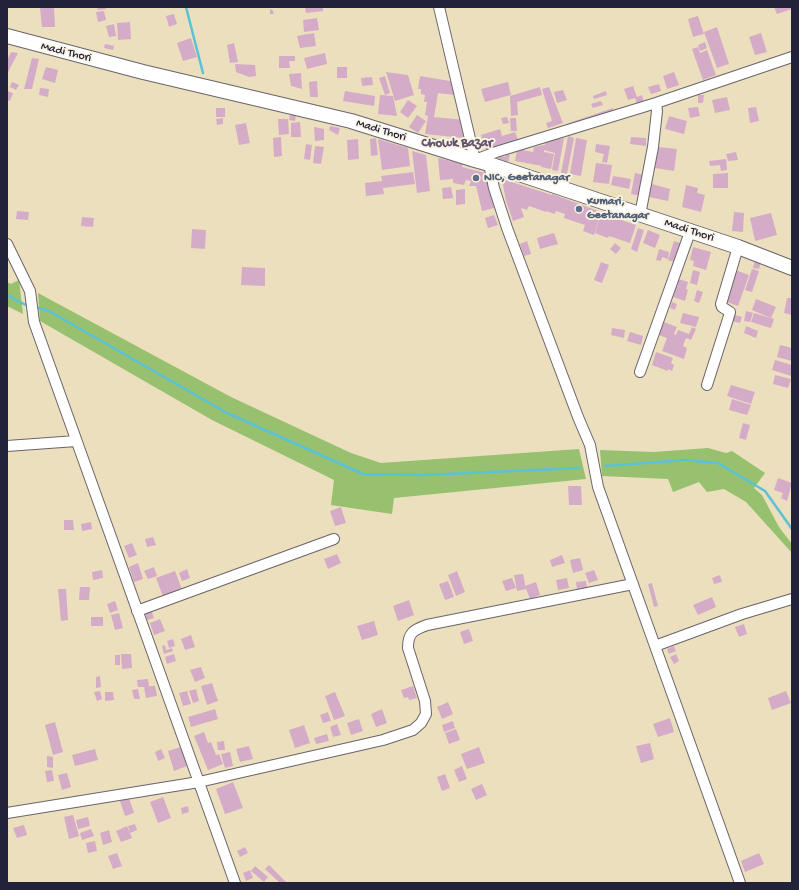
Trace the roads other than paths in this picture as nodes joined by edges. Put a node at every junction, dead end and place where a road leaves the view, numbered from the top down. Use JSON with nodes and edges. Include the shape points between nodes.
{"nodes":[{"id":1,"x":440,"y":7,"type":"edge"},
{"id":2,"x":7,"y":36,"type":"edge"},
{"id":3,"x":792,"y":57,"type":"edge"},
{"id":4,"x":656,"y":103,"type":"junction"},
{"id":5,"x":475,"y":160,"type":"junction"},
{"id":6,"x":490,"y":164,"type":"junction"},
{"id":7,"x":640,"y":215,"type":"junction"},
{"id":8,"x":690,"y":232,"type":"junction"},
{"id":9,"x":7,"y":244,"type":"edge"},
{"id":10,"x":738,"y":247,"type":"junction"},
{"id":11,"x":792,"y":268,"type":"edge"},
{"id":12,"x":640,"y":372,"type":"dead end"},
{"id":13,"x":707,"y":384,"type":"dead end"},
{"id":14,"x":76,"y":441,"type":"junction"},
{"id":15,"x":7,"y":446,"type":"edge"},
{"id":16,"x":334,"y":539,"type":"dead end"},
{"id":17,"x":633,"y":584,"type":"junction"},
{"id":18,"x":792,"y":599,"type":"edge"},
{"id":19,"x":137,"y":611,"type":"junction"},
{"id":20,"x":655,"y":646,"type":"junction"},
{"id":21,"x":199,"y":782,"type":"junction"},
{"id":22,"x":7,"y":813,"type":"edge"},
{"id":23,"x":235,"y":883,"type":"edge"},
{"id":24,"x":740,"y":883,"type":"edge"}],
"edges":[{"from":1,"to":5,"type":"street"},
{"from":2,"to":5,"type":"main road","name":"Madi Thori","via":[[351,122]]},
{"from":3,"to":4,"type":"street"},
{"from":4,"to":5,"type":"street"},
{"from":4,"to":7,"type":"street","via":[[653,147]]},
{"from":5,"to":6,"type":"main road","name":"Madi Thori"},
{"from":6,"to":7,"type":"main road","name":"Madi Thori"},
{"from":6,"to":17,"type":"street","via":[[494,188],[507,228],[590,445],[598,487]]},
{"from":7,"to":8,"type":"main road","name":"Madi Thori"},
{"from":8,"to":10,"type":"main road","name":"Madi Thori"},
{"from":8,"to":12,"type":"street"},
{"from":9,"to":14,"type":"street","via":[[30,291],[34,322]]},
{"from":10,"to":11,"type":"main road","name":"Madi Thori"},
{"from":10,"to":13,"type":"street","via":[[722,304],[722,307],[730,312]]},
{"from":14,"to":15,"type":"street"},
{"from":14,"to":19,"type":"street"},
{"from":16,"to":19,"type":"street"},
{"from":17,"to":20,"type":"street"},
{"from":17,"to":21,"type":"street","via":[[416,629],[408,640],[408,648],[425,701],[426,714],[413,730],[383,740]]},
{"from":18,"to":20,"type":"street","via":[[742,614]]},
{"from":19,"to":21,"type":"street"},
{"from":20,"to":24,"type":"street"},
{"from":21,"to":22,"type":"street"},
{"from":21,"to":23,"type":"street"}]}
